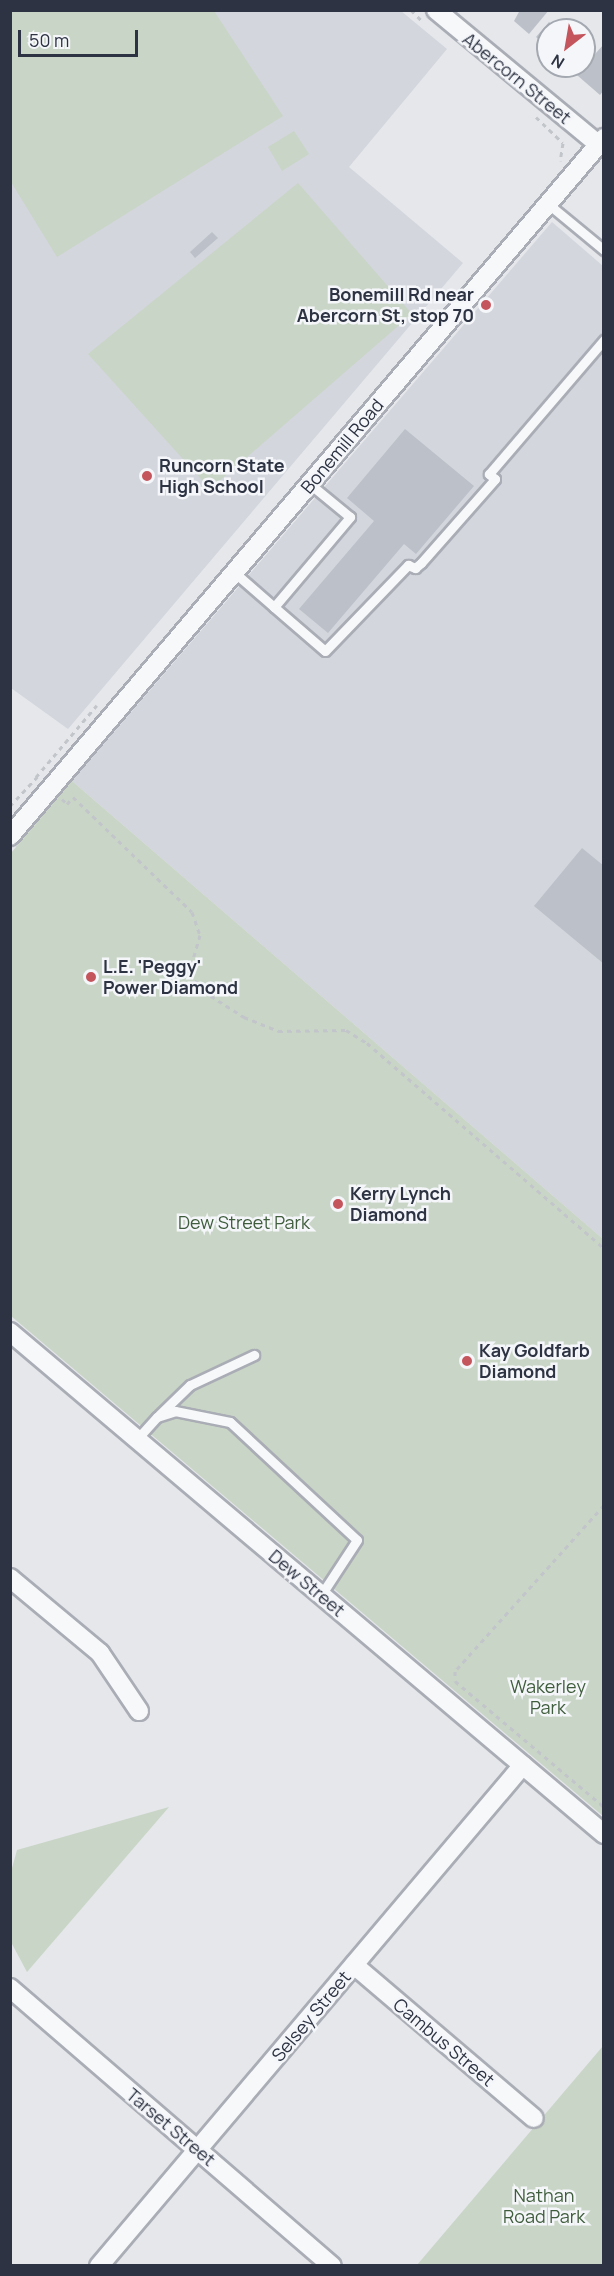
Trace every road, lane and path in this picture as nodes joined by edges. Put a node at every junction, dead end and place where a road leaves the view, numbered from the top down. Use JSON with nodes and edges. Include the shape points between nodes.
{"nodes":[{"id":1,"x":411,"y":10,"type":"edge"},
{"id":2,"x":441,"y":17,"type":"edge"},
{"id":3,"x":529,"y":111,"type":"dead end"},
{"id":4,"x":601,"y":141,"type":"edge"},
{"id":5,"x":559,"y":166,"type":"dead end"},
{"id":6,"x":547,"y":203,"type":"junction"},
{"id":7,"x":603,"y":250,"type":"edge"},
{"id":8,"x":603,"y":340,"type":"edge"},
{"id":9,"x":310,"y":484,"type":"junction"},
{"id":10,"x":235,"y":573,"type":"junction"},
{"id":11,"x":274,"y":607,"type":"junction"},
{"id":12,"x":100,"y":702,"type":"dead end"},
{"id":13,"x":36,"y":777,"type":"dead end"},
{"id":14,"x":52,"y":790,"type":"junction"},
{"id":15,"x":10,"y":836,"type":"edge"},
{"id":16,"x":603,"y":1248,"type":"edge"},
{"id":17,"x":10,"y":1332,"type":"edge"},
{"id":18,"x":254,"y":1354,"type":"dead end"},
{"id":19,"x":157,"y":1417,"type":"junction"},
{"id":20,"x":136,"y":1439,"type":"junction"},
{"id":21,"x":603,"y":1505,"type":"edge"},
{"id":22,"x":10,"y":1578,"type":"edge"},
{"id":23,"x":321,"y":1595,"type":"junction"},
{"id":24,"x":139,"y":1712,"type":"dead end"},
{"id":25,"x":523,"y":1765,"type":"junction"},
{"id":26,"x":603,"y":1808,"type":"edge"},
{"id":27,"x":603,"y":1834,"type":"edge"},
{"id":28,"x":354,"y":1965,"type":"junction"},
{"id":29,"x":10,"y":1988,"type":"edge"},
{"id":30,"x":534,"y":2118,"type":"dead end"},
{"id":31,"x":198,"y":2150,"type":"junction"},
{"id":32,"x":99,"y":2265,"type":"edge"},
{"id":33,"x":332,"y":2265,"type":"edge"}],
"edges":[{"from":1,"to":2,"type":"path"},
{"from":2,"to":4,"type":"street","name":"Abercorn Street"},
{"from":3,"to":5,"type":"path","via":[[563,143]]},
{"from":4,"to":6,"type":"street","name":"Bonemill Road"},
{"from":6,"to":7,"type":"lane"},
{"from":6,"to":9,"type":"street","name":"Bonemill Road"},
{"from":8,"to":11,"type":"lane","via":[[489,474],[495,479],[421,563],[415,568],[408,565],[325,651]]},
{"from":9,"to":10,"type":"street","name":"Bonemill Road"},
{"from":9,"to":11,"type":"lane","via":[[350,517]]},
{"from":10,"to":11,"type":"lane"},
{"from":10,"to":14,"type":"street","name":"Bonemill Road"},
{"from":12,"to":13,"type":"path"},
{"from":14,"to":15,"type":"street","name":"Bonemill Road"},
{"from":14,"to":16,"type":"path","via":[[67,804],[73,797],[192,912],[200,935],[189,973],[203,991],[244,1017],[278,1031],[346,1030],[368,1043]]},
{"from":17,"to":20,"type":"street","name":"Dew Street"},
{"from":18,"to":19,"type":"lane","via":[[190,1385]]},
{"from":19,"to":20,"type":"lane"},
{"from":19,"to":23,"type":"lane","via":[[196,1412],[230,1422],[357,1540]]},
{"from":20,"to":23,"type":"street","name":"Dew Street"},
{"from":21,"to":26,"type":"path","via":[[455,1671],[455,1681]]},
{"from":22,"to":24,"type":"street","via":[[100,1653]]},
{"from":23,"to":25,"type":"street","name":"Dew Street"},
{"from":25,"to":27,"type":"street","name":"Dew Street"},
{"from":25,"to":28,"type":"street","name":"Selsey Street"},
{"from":28,"to":30,"type":"street","name":"Cambus Street"},
{"from":28,"to":31,"type":"street","name":"Selsey Street"},
{"from":29,"to":31,"type":"street","name":"Tarset Street"},
{"from":31,"to":32,"type":"street","name":"Selsey Street"},
{"from":31,"to":33,"type":"street","name":"Tarset Street"}]}
